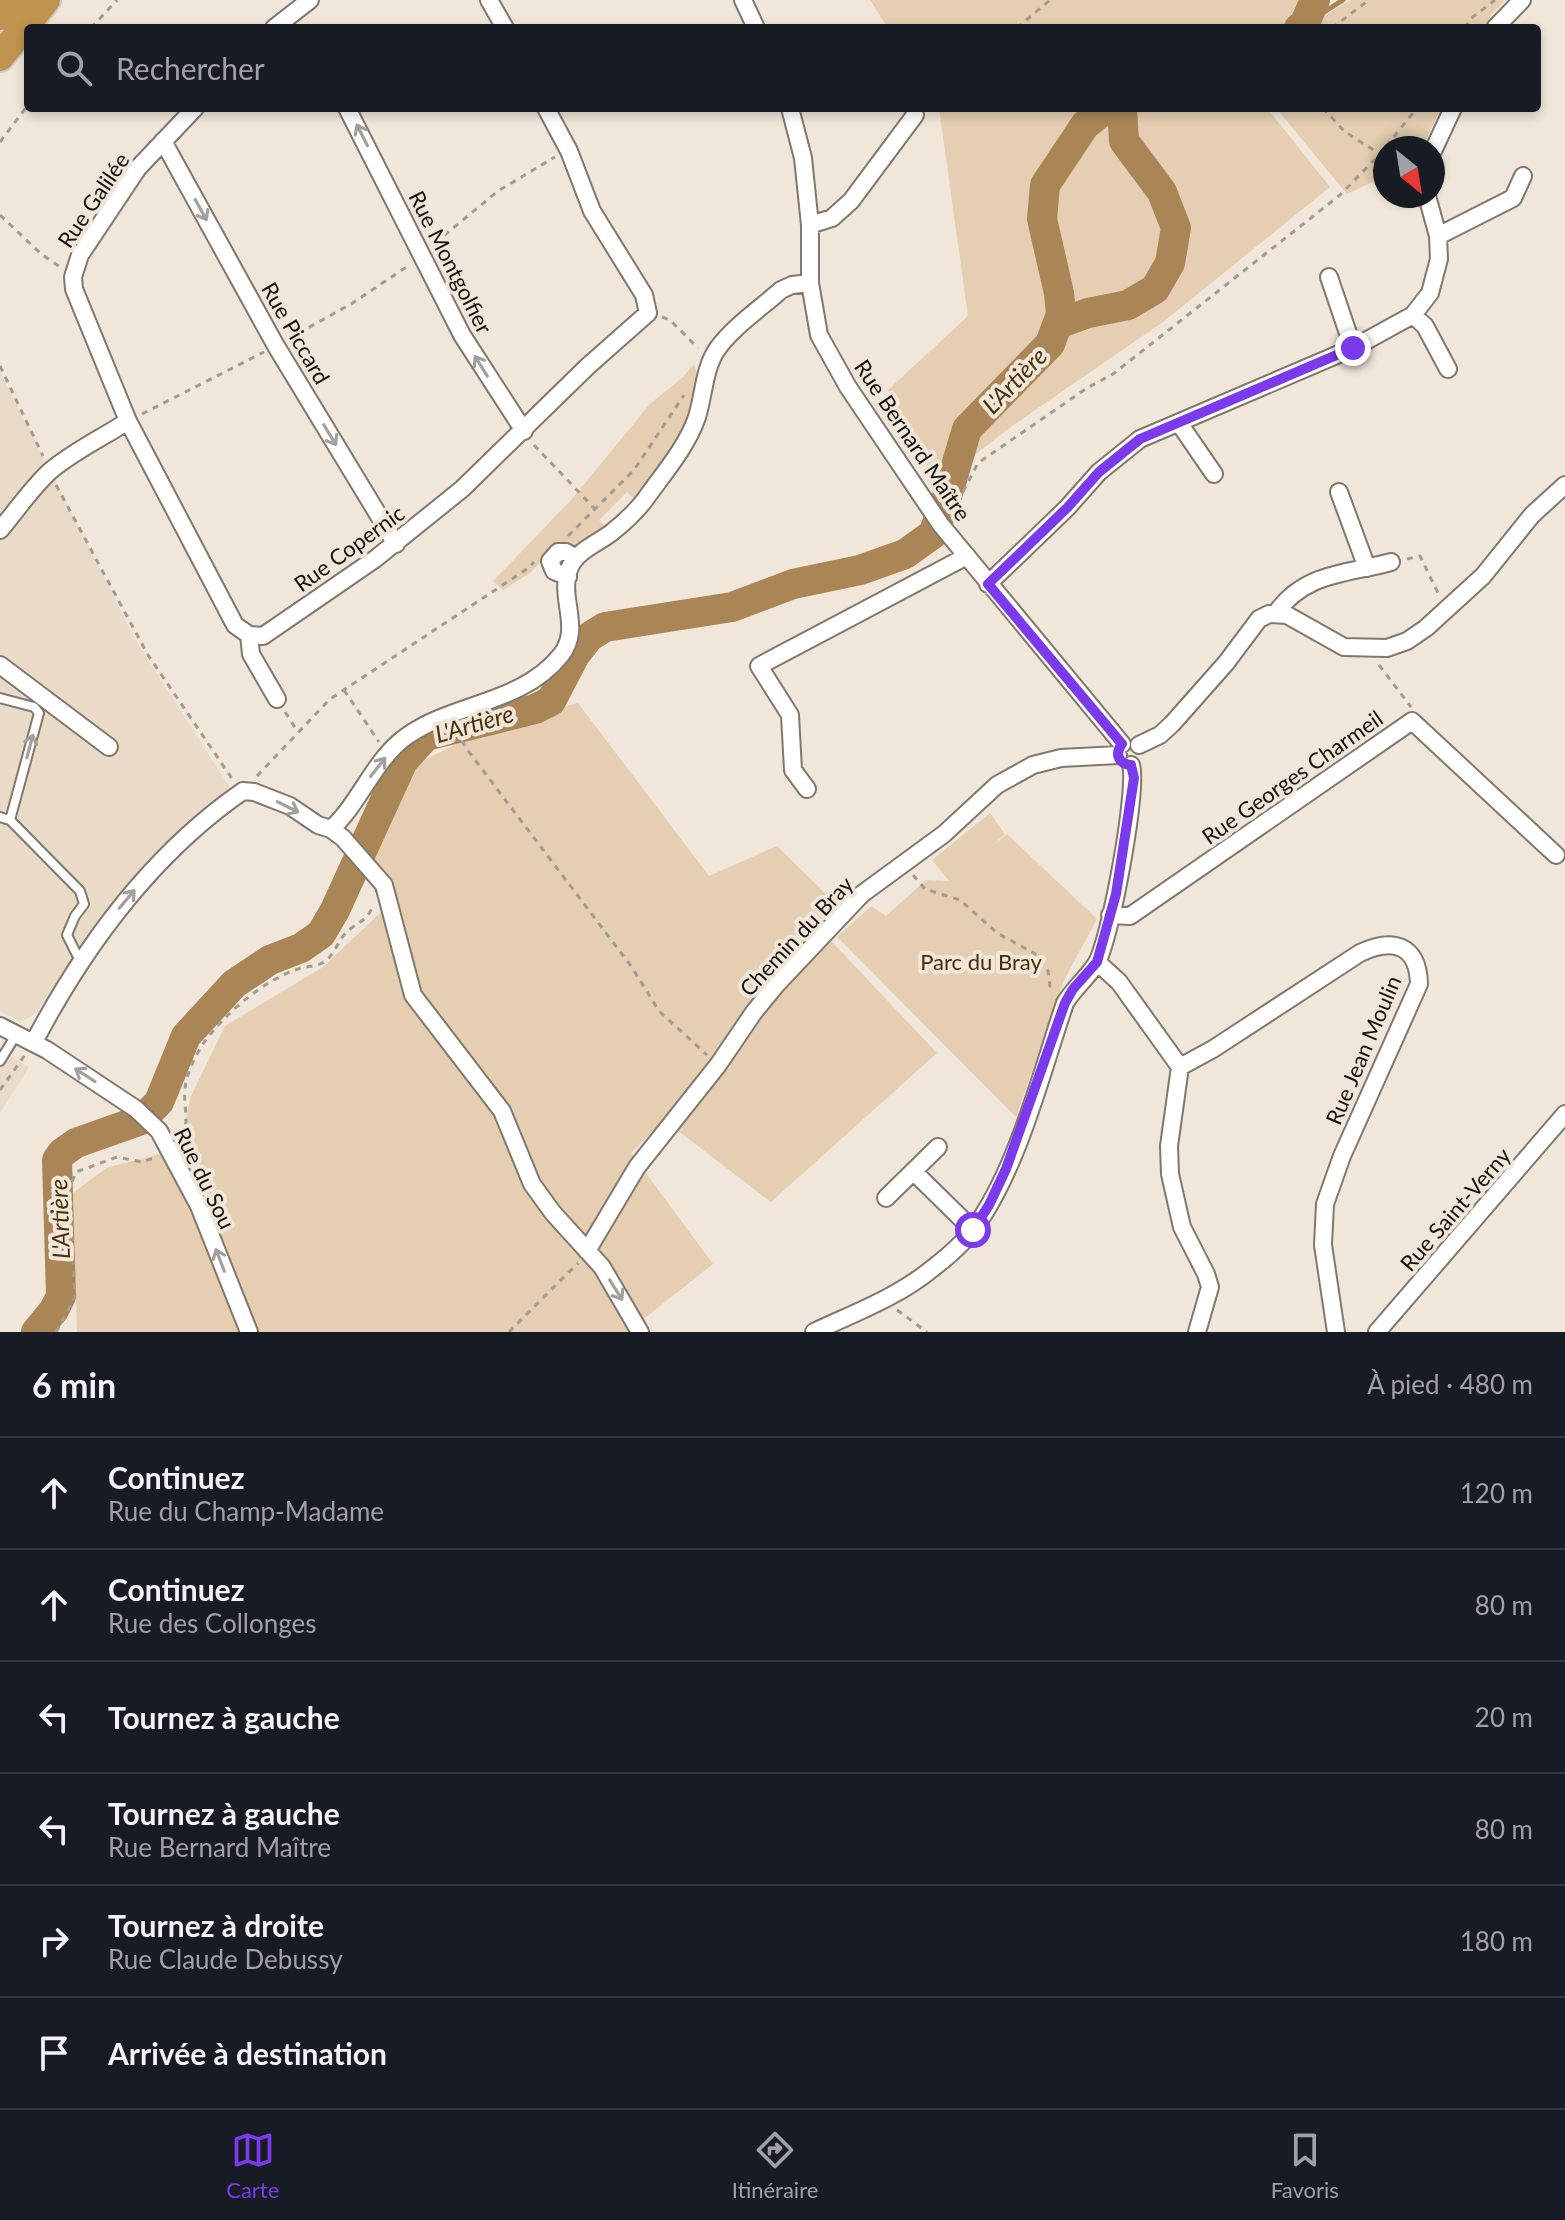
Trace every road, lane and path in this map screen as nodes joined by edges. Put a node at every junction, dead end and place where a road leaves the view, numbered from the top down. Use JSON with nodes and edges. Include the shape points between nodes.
{"nodes":[{"id":1,"x":14,"y":0,"type":"edge"},
{"id":2,"x":46,"y":0,"type":"edge"},
{"id":3,"x":117,"y":0,"type":"edge"},
{"id":4,"x":310,"y":0,"type":"edge"},
{"id":5,"x":489,"y":0,"type":"edge"},
{"id":6,"x":743,"y":0,"type":"edge"},
{"id":7,"x":1050,"y":0,"type":"edge"},
{"id":8,"x":1369,"y":0,"type":"edge"},
{"id":9,"x":1495,"y":0,"type":"edge"},
{"id":10,"x":1522,"y":0,"type":"edge"},
{"id":11,"x":0,"y":16,"type":"edge"},
{"id":12,"x":293,"y":22,"type":"edge"},
{"id":13,"x":27,"y":24,"type":"edge"},
{"id":14,"x":95,"y":24,"type":"edge"},
{"id":15,"x":503,"y":24,"type":"edge"},
{"id":16,"x":754,"y":24,"type":"edge"},
{"id":17,"x":1022,"y":24,"type":"edge"},
{"id":18,"x":1337,"y":24,"type":"edge"},
{"id":19,"x":1467,"y":24,"type":"edge"},
{"id":20,"x":1499,"y":24,"type":"edge"},
{"id":21,"x":24,"y":27,"type":"edge"},
{"id":22,"x":0,"y":57,"type":"edge"},
{"id":23,"x":24,"y":110,"type":"edge"},
{"id":24,"x":191,"y":112,"type":"edge"},
{"id":25,"x":349,"y":112,"type":"edge"},
{"id":26,"x":548,"y":112,"type":"edge"},
{"id":27,"x":791,"y":112,"type":"edge"},
{"id":28,"x":1327,"y":112,"type":"edge"},
{"id":29,"x":1414,"y":112,"type":"edge"},
{"id":30,"x":1451,"y":112,"type":"edge"},
{"id":31,"x":915,"y":115,"type":"dead end"},
{"id":32,"x":1395,"y":136,"type":"edge"},
{"id":33,"x":1440,"y":136,"type":"edge"},
{"id":34,"x":163,"y":141,"type":"junction"},
{"id":35,"x":0,"y":142,"type":"edge"},
{"id":36,"x":1373,"y":148,"type":"edge"},
{"id":37,"x":569,"y":151,"type":"junction"},
{"id":38,"x":1373,"y":162,"type":"edge"},
{"id":39,"x":1523,"y":176,"type":"dead end"},
{"id":40,"x":1430,"y":208,"type":"edge"},
{"id":41,"x":0,"y":215,"type":"edge"},
{"id":42,"x":810,"y":225,"type":"junction"},
{"id":43,"x":1438,"y":236,"type":"junction"},
{"id":44,"x":422,"y":255,"type":"junction"},
{"id":45,"x":73,"y":277,"type":"junction"},
{"id":46,"x":1329,"y":277,"type":"dead end"},
{"id":47,"x":810,"y":283,"type":"junction"},
{"id":48,"x":648,"y":313,"type":"junction"},
{"id":49,"x":1413,"y":315,"type":"junction"},
{"id":50,"x":276,"y":346,"type":"junction"},
{"id":51,"x":1353,"y":348,"type":"junction"},
{"id":52,"x":703,"y":354,"type":"dead end"},
{"id":53,"x":0,"y":366,"type":"edge"},
{"id":54,"x":1448,"y":369,"type":"dead end"},
{"id":55,"x":687,"y":391,"type":"dead end"},
{"id":56,"x":128,"y":421,"type":"junction"},
{"id":57,"x":1179,"y":423,"type":"junction"},
{"id":58,"x":524,"y":431,"type":"junction"},
{"id":59,"x":50,"y":472,"type":"junction"},
{"id":60,"x":1214,"y":474,"type":"dead end"},
{"id":61,"x":1565,"y":485,"type":"edge"},
{"id":62,"x":1339,"y":492,"type":"dead end"},
{"id":63,"x":595,"y":509,"type":"junction"},
{"id":64,"x":937,"y":518,"type":"junction"},
{"id":65,"x":1,"y":525,"type":"edge"},
{"id":66,"x":567,"y":537,"type":"dead end"},
{"id":67,"x":396,"y":544,"type":"junction"},
{"id":68,"x":967,"y":556,"type":"junction"},
{"id":69,"x":537,"y":558,"type":"dead end"},
{"id":70,"x":1391,"y":562,"type":"joint"},
{"id":71,"x":1367,"y":568,"type":"junction"},
{"id":72,"x":988,"y":584,"type":"junction"},
{"id":73,"x":1447,"y":610,"type":"junction"},
{"id":74,"x":1276,"y":613,"type":"junction"},
{"id":75,"x":249,"y":635,"type":"junction"},
{"id":76,"x":1368,"y":649,"type":"junction"},
{"id":77,"x":0,"y":665,"type":"edge"},
{"id":78,"x":344,"y":690,"type":"junction"},
{"id":79,"x":0,"y":698,"type":"edge"},
{"id":80,"x":277,"y":699,"type":"joint"},
{"id":81,"x":449,"y":716,"type":"junction"},
{"id":82,"x":1412,"y":721,"type":"junction"},
{"id":83,"x":298,"y":732,"type":"junction"},
{"id":84,"x":109,"y":747,"type":"dead end"},
{"id":85,"x":1127,"y":752,"type":"junction"},
{"id":86,"x":387,"y":755,"type":"junction"},
{"id":87,"x":807,"y":789,"type":"dead end"},
{"id":88,"x":243,"y":791,"type":"junction"},
{"id":89,"x":0,"y":817,"type":"edge"},
{"id":90,"x":10,"y":820,"type":"junction"},
{"id":91,"x":337,"y":834,"type":"junction"},
{"id":92,"x":1556,"y":855,"type":"dead end"},
{"id":93,"x":904,"y":864,"type":"junction"},
{"id":94,"x":374,"y":872,"type":"junction"},
{"id":95,"x":1110,"y":915,"type":"junction"},
{"id":96,"x":81,"y":962,"type":"junction"},
{"id":97,"x":1097,"y":962,"type":"junction"},
{"id":98,"x":1065,"y":1003,"type":"junction"},
{"id":99,"x":0,"y":1026,"type":"edge"},
{"id":100,"x":16,"y":1035,"type":"junction"},
{"id":101,"x":34,"y":1042,"type":"junction"},
{"id":102,"x":0,"y":1061,"type":"edge"},
{"id":103,"x":718,"y":1065,"type":"junction"},
{"id":104,"x":1180,"y":1067,"type":"junction"},
{"id":105,"x":0,"y":1090,"type":"edge"},
{"id":106,"x":1565,"y":1114,"type":"edge"},
{"id":107,"x":938,"y":1147,"type":"dead end"},
{"id":108,"x":169,"y":1149,"type":"junction"},
{"id":109,"x":913,"y":1171,"type":"junction"},
{"id":110,"x":886,"y":1198,"type":"dead end"},
{"id":111,"x":973,"y":1230,"type":"junction"},
{"id":112,"x":587,"y":1251,"type":"junction"},
{"id":113,"x":888,"y":1297,"type":"junction"},
{"id":114,"x":56,"y":1332,"type":"edge"},
{"id":115,"x":249,"y":1332,"type":"edge"},
{"id":116,"x":509,"y":1332,"type":"edge"},
{"id":117,"x":640,"y":1332,"type":"edge"},
{"id":118,"x":814,"y":1332,"type":"edge"},
{"id":119,"x":927,"y":1332,"type":"edge"},
{"id":120,"x":1197,"y":1332,"type":"edge"},
{"id":121,"x":1336,"y":1332,"type":"edge"},
{"id":122,"x":1377,"y":1332,"type":"edge"}],
"edges":[{"from":1,"to":11,"type":"highway"},
{"from":2,"to":13,"type":"highway"},
{"from":3,"to":14,"type":"path"},
{"from":4,"to":12,"type":"street"},
{"from":5,"to":15,"type":"street"},
{"from":6,"to":16,"type":"street"},
{"from":7,"to":17,"type":"path"},
{"from":8,"to":18,"type":"path"},
{"from":9,"to":19,"type":"path"},
{"from":10,"to":20,"type":"street"},
{"from":21,"to":22,"type":"highway"},
{"from":23,"to":35,"type":"path"},
{"from":24,"to":34,"type":"street","name":"Rue Galilée"},
{"from":44,"to":25,"type":"street","name":"Rue Montgolfier","one_way":true},
{"from":26,"to":37,"type":"street"},
{"from":27,"to":42,"type":"street","name":"Rue Bernard Maître","via":[[803,158]]},
{"from":28,"to":36,"type":"path","via":[[1345,132]]},
{"from":29,"to":32,"type":"path"},
{"from":30,"to":33,"type":"street"},
{"from":31,"to":42,"type":"street","via":[[851,201],[832,218]]},
{"from":34,"to":45,"type":"street","name":"Rue Galilée","via":[[138,168],[80,255]]},
{"from":34,"to":50,"type":"street","name":"Rue Piccard","one_way":true},
{"from":37,"to":44,"type":"path","via":[[498,191]]},
{"from":37,"to":48,"type":"street","via":[[592,211],[644,295]]},
{"from":38,"to":64,"type":"path","via":[[1340,195],[1113,374],[978,463],[952,514]]},
{"from":39,"to":43,"type":"street","via":[[1513,198]]},
{"from":40,"to":43,"type":"street"},
{"from":41,"to":45,"type":"path"},
{"from":42,"to":47,"type":"street","name":"Rue Bernard Maître"},
{"from":43,"to":49,"type":"street","via":[[1436,275]]},
{"from":44,"to":50,"type":"path","via":[[351,304]]},
{"from":58,"to":44,"type":"street","name":"Rue Montgolfier","one_way":true,"via":[[462,335]]},
{"from":45,"to":56,"type":"street","name":"Rue Galilée"},
{"from":46,"to":51,"type":"street"},
{"from":47,"to":64,"type":"street","name":"Rue Bernard Maître","via":[[819,335]]},
{"from":47,"to":81,"type":"street","via":[[781,290],[718,348],[688,437],[627,520],[576,558],[568,577],[572,626],[563,653],[540,677]]},
{"from":48,"to":52,"type":"path","via":[[670,320]]},
{"from":48,"to":58,"type":"street","name":"Rue Copernic"},
{"from":49,"to":51,"type":"street"},
{"from":49,"to":54,"type":"street","via":[[1425,326]]},
{"from":50,"to":56,"type":"path"},
{"from":50,"to":67,"type":"street","name":"Rue Piccard","one_way":true},
{"from":51,"to":57,"type":"street"},
{"from":53,"to":59,"type":"path"},
{"from":55,"to":63,"type":"path","via":[[634,470]]},
{"from":56,"to":59,"type":"street"},
{"from":56,"to":75,"type":"street","via":[[235,625]]},
{"from":57,"to":60,"type":"street"},
{"from":57,"to":72,"type":"street","via":[[1140,439],[1113,461]]},
{"from":58,"to":63,"type":"path"},
{"from":58,"to":67,"type":"street","name":"Rue Copernic"},
{"from":59,"to":65,"type":"street"},
{"from":59,"to":88,"type":"path","via":[[148,655]]},
{"from":61,"to":73,"type":"street"},
{"from":62,"to":71,"type":"street"},
{"from":63,"to":66,"type":"path"},
{"from":64,"to":68,"type":"street","name":"Rue Bernard Maître"},
{"from":67,"to":75,"type":"street","name":"Rue Copernic","via":[[263,636]]},
{"from":68,"to":72,"type":"street","name":"Rue Bernard Maître"},
{"from":68,"to":87,"type":"street","via":[[759,666],[790,715],[793,770]]},
{"from":69,"to":78,"type":"path"},
{"from":70,"to":71,"type":"street"},
{"from":70,"to":73,"type":"path","via":[[1420,556]]},
{"from":71,"to":74,"type":"street","via":[[1310,582]]},
{"from":72,"to":85,"type":"street","name":"Rue Bernard Maître"},
{"from":73,"to":76,"type":"street","via":[[1407,641]]},
{"from":74,"to":76,"type":"street","via":[[1344,647]]},
{"from":74,"to":85,"type":"street","via":[[1259,619],[1160,735]]},
{"from":75,"to":80,"type":"street","via":[[251,654]]},
{"from":76,"to":82,"type":"path","via":[[1412,708]]},
{"from":77,"to":84,"type":"street"},
{"from":78,"to":83,"type":"path"},
{"from":78,"to":86,"type":"path"},
{"from":90,"to":79,"type":"lane","one_way":true,"via":[[39,713]]},
{"from":80,"to":83,"type":"path"},
{"from":81,"to":86,"type":"street","via":[[419,728]]},
{"from":81,"to":103,"type":"path","via":[[466,748],[631,966],[659,1011]]},
{"from":82,"to":92,"type":"street","name":"Rue Georges Charmeil"},
{"from":82,"to":95,"type":"street","name":"Rue Georges Charmeil","via":[[1130,916]]},
{"from":83,"to":88,"type":"path"},
{"from":85,"to":93,"type":"street","name":"Chemin du Bray","via":[[1033,765],[997,785]]},
{"from":85,"to":95,"type":"street","via":[[1134,778]]},
{"from":91,"to":86,"type":"street","one_way":true,"via":[[352,801]]},
{"from":88,"to":91,"type":"street","one_way":true,"via":[[290,806]]},
{"from":96,"to":88,"type":"street","one_way":true,"via":[[125,898]]},
{"from":89,"to":90,"type":"lane"},
{"from":90,"to":96,"type":"lane","via":[[80,891],[84,904],[67,935]]},
{"from":91,"to":94,"type":"street"},
{"from":93,"to":98,"type":"path","via":[[925,889],[968,904],[997,933],[1034,953]]},
{"from":93,"to":103,"type":"street","name":"Chemin du Bray","via":[[862,894],[777,984]]},
{"from":94,"to":108,"type":"path","via":[[369,918],[349,930],[321,964],[297,969],[240,1004],[203,1044],[185,1087],[184,1134]]},
{"from":94,"to":112,"type":"street","via":[[384,885],[413,995],[502,1111],[532,1184]]},
{"from":95,"to":97,"type":"street"},
{"from":96,"to":101,"type":"street"},
{"from":97,"to":98,"type":"street"},
{"from":97,"to":104,"type":"street","via":[[1119,982]]},
{"from":98,"to":111,"type":"street","via":[[1006,1169]]},
{"from":99,"to":100,"type":"street","name":"Rue du Sou"},
{"from":100,"to":101,"type":"street","name":"Rue du Sou"},
{"from":100,"to":102,"type":"lane"},
{"from":101,"to":105,"type":"path"},
{"from":108,"to":101,"type":"street","name":"Rue du Sou","one_way":true,"via":[[142,1114]]},
{"from":103,"to":112,"type":"street","name":"Chemin du Bray","via":[[637,1167]]},
{"from":104,"to":120,"type":"street","via":[[1170,1174],[1182,1227],[1210,1287]]},
{"from":104,"to":121,"type":"street","name":"Rue Jean Moulin","via":[[1360,953],[1392,945],[1414,957],[1419,984],[1325,1204],[1323,1245]]},
{"from":106,"to":122,"type":"street","name":"Rue Saint-Verny"},
{"from":107,"to":109,"type":"street"},
{"from":108,"to":114,"type":"path","via":[[142,1162],[117,1157],[76,1172],[69,1189],[75,1297]]},
{"from":115,"to":108,"type":"street","name":"Rue du Sou","one_way":true,"via":[[199,1206]]},
{"from":109,"to":110,"type":"street"},
{"from":109,"to":111,"type":"street"},
{"from":111,"to":113,"type":"street","via":[[932,1269]]},
{"from":112,"to":116,"type":"path"},
{"from":112,"to":117,"type":"street","one_way":true},
{"from":113,"to":118,"type":"street"},
{"from":113,"to":119,"type":"path"}]}
